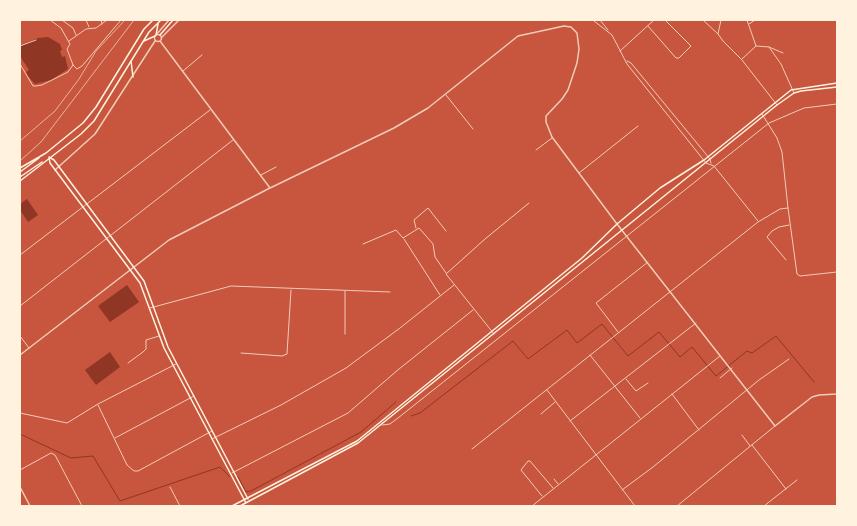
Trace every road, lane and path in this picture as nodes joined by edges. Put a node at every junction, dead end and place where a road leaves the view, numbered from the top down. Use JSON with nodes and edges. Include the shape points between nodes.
{"nodes":[{"id":1,"x":50,"y":20,"type":"edge"},
{"id":2,"x":62,"y":20,"type":"edge"},
{"id":3,"x":86,"y":20,"type":"edge"},
{"id":4,"x":101,"y":20,"type":"edge"},
{"id":5,"x":107,"y":20,"type":"edge"},
{"id":6,"x":121,"y":20,"type":"edge"},
{"id":7,"x":152,"y":20,"type":"edge"},
{"id":8,"x":169,"y":20,"type":"edge"},
{"id":9,"x":173,"y":20,"type":"edge"},
{"id":10,"x":178,"y":20,"type":"edge"},
{"id":11,"x":594,"y":20,"type":"edge"},
{"id":12,"x":600,"y":20,"type":"edge"},
{"id":13,"x":654,"y":20,"type":"edge"},
{"id":14,"x":664,"y":20,"type":"edge"},
{"id":15,"x":703,"y":20,"type":"edge"},
{"id":16,"x":721,"y":20,"type":"edge"},
{"id":17,"x":747,"y":20,"type":"edge"},
{"id":18,"x":755,"y":20,"type":"edge"},
{"id":19,"x":160,"y":21,"type":"edge"},
{"id":20,"x":102,"y":24,"type":"junction"},
{"id":21,"x":748,"y":25,"type":"junction"},
{"id":22,"x":648,"y":26,"type":"junction"},
{"id":23,"x":90,"y":28,"type":"junction"},
{"id":24,"x":608,"y":31,"type":"junction"},
{"id":25,"x":718,"y":34,"type":"junction"},
{"id":26,"x":160,"y":35,"type":"junction"},
{"id":27,"x":77,"y":36,"type":"junction"},
{"id":28,"x":156,"y":36,"type":"junction"},
{"id":29,"x":161,"y":38,"type":"junction"},
{"id":30,"x":36,"y":40,"type":"dead end"},
{"id":31,"x":69,"y":41,"type":"junction"},
{"id":32,"x":155,"y":41,"type":"junction"},
{"id":33,"x":160,"y":41,"type":"junction"},
{"id":34,"x":142,"y":42,"type":"junction"},
{"id":35,"x":20,"y":46,"type":"edge"},
{"id":36,"x":756,"y":46,"type":"junction"},
{"id":37,"x":768,"y":47,"type":"junction"},
{"id":38,"x":620,"y":51,"type":"junction"},
{"id":39,"x":783,"y":53,"type":"dead end"},
{"id":40,"x":202,"y":56,"type":"dead end"},
{"id":41,"x":626,"y":60,"type":"junction"},
{"id":42,"x":742,"y":60,"type":"junction"},
{"id":43,"x":131,"y":61,"type":"junction"},
{"id":44,"x":73,"y":65,"type":"junction"},
{"id":45,"x":20,"y":66,"type":"edge"},
{"id":46,"x":182,"y":71,"type":"junction"},
{"id":47,"x":133,"y":77,"type":"junction"},
{"id":48,"x":837,"y":83,"type":"edge"},
{"id":49,"x":837,"y":87,"type":"edge"},
{"id":50,"x":791,"y":90,"type":"junction"},
{"id":51,"x":794,"y":93,"type":"junction"},
{"id":52,"x":446,"y":94,"type":"junction"},
{"id":53,"x":775,"y":102,"type":"junction"},
{"id":54,"x":837,"y":104,"type":"edge"},
{"id":55,"x":777,"y":105,"type":"junction"},
{"id":56,"x":211,"y":109,"type":"junction"},
{"id":57,"x":761,"y":113,"type":"junction"},
{"id":58,"x":763,"y":116,"type":"junction"},
{"id":59,"x":769,"y":123,"type":"junction"},
{"id":60,"x":638,"y":126,"type":"dead end"},
{"id":61,"x":472,"y":129,"type":"dead end"},
{"id":62,"x":552,"y":137,"type":"junction"},
{"id":63,"x":234,"y":139,"type":"junction"},
{"id":64,"x":536,"y":150,"type":"dead end"},
{"id":65,"x":46,"y":153,"type":"junction"},
{"id":66,"x":708,"y":156,"type":"junction"},
{"id":67,"x":49,"y":157,"type":"junction"},
{"id":68,"x":710,"y":159,"type":"junction"},
{"id":69,"x":704,"y":160,"type":"junction"},
{"id":70,"x":706,"y":163,"type":"junction"},
{"id":71,"x":711,"y":163,"type":"junction"},
{"id":72,"x":714,"y":166,"type":"junction"},
{"id":73,"x":59,"y":167,"type":"junction"},
{"id":74,"x":276,"y":167,"type":"dead end"},
{"id":75,"x":20,"y":168,"type":"edge"},
{"id":76,"x":56,"y":170,"type":"junction"},
{"id":77,"x":20,"y":172,"type":"edge"},
{"id":78,"x":579,"y":173,"type":"junction"},
{"id":79,"x":260,"y":175,"type":"junction"},
{"id":80,"x":20,"y":177,"type":"edge"},
{"id":81,"x":20,"y":181,"type":"edge"},
{"id":82,"x":270,"y":188,"type":"junction"},
{"id":83,"x":86,"y":203,"type":"junction"},
{"id":84,"x":529,"y":203,"type":"dead end"},
{"id":85,"x":83,"y":206,"type":"junction"},
{"id":86,"x":788,"y":208,"type":"junction"},
{"id":87,"x":758,"y":222,"type":"junction"},
{"id":88,"x":617,"y":224,"type":"junction"},
{"id":89,"x":790,"y":224,"type":"junction"},
{"id":90,"x":416,"y":228,"type":"junction"},
{"id":91,"x":622,"y":229,"type":"junction"},
{"id":92,"x":446,"y":231,"type":"dead end"},
{"id":93,"x":110,"y":236,"type":"junction"},
{"id":94,"x":628,"y":236,"type":"junction"},
{"id":95,"x":107,"y":238,"type":"junction"},
{"id":96,"x":403,"y":238,"type":"junction"},
{"id":97,"x":363,"y":244,"type":"dead end"},
{"id":98,"x":20,"y":255,"type":"edge"},
{"id":99,"x":786,"y":260,"type":"dead end"},
{"id":100,"x":648,"y":262,"type":"junction"},
{"id":101,"x":134,"y":268,"type":"junction"},
{"id":102,"x":131,"y":270,"type":"junction"},
{"id":103,"x":837,"y":272,"type":"edge"},
{"id":104,"x":446,"y":274,"type":"junction"},
{"id":105,"x":454,"y":285,"type":"junction"},
{"id":106,"x":291,"y":289,"type":"junction"},
{"id":107,"x":345,"y":290,"type":"junction"},
{"id":108,"x":671,"y":291,"type":"junction"},
{"id":109,"x":390,"y":292,"type":"dead end"},
{"id":110,"x":440,"y":296,"type":"junction"},
{"id":111,"x":20,"y":306,"type":"edge"},
{"id":112,"x":153,"y":306,"type":"junction"},
{"id":113,"x":149,"y":308,"type":"junction"},
{"id":114,"x":474,"y":310,"type":"junction"},
{"id":115,"x":696,"y":323,"type":"junction"},
{"id":116,"x":492,"y":331,"type":"junction"},
{"id":117,"x":618,"y":333,"type":"junction"},
{"id":118,"x":345,"y":334,"type":"dead end"},
{"id":119,"x":494,"y":334,"type":"junction"},
{"id":120,"x":20,"y":336,"type":"edge"},
{"id":121,"x":159,"y":336,"type":"junction"},
{"id":122,"x":29,"y":348,"type":"junction"},
{"id":123,"x":241,"y":353,"type":"dead end"},
{"id":124,"x":20,"y":355,"type":"edge"},
{"id":125,"x":590,"y":355,"type":"junction"},
{"id":126,"x":720,"y":355,"type":"junction"},
{"id":127,"x":789,"y":359,"type":"dead end"},
{"id":128,"x":128,"y":363,"type":"dead end"},
{"id":129,"x":177,"y":364,"type":"junction"},
{"id":130,"x":173,"y":366,"type":"junction"},
{"id":131,"x":732,"y":368,"type":"junction"},
{"id":132,"x":625,"y":378,"type":"junction"},
{"id":133,"x":720,"y":378,"type":"dead end"},
{"id":134,"x":648,"y":383,"type":"dead end"},
{"id":135,"x":615,"y":386,"type":"junction"},
{"id":136,"x":546,"y":390,"type":"junction"},
{"id":137,"x":748,"y":390,"type":"junction"},
{"id":138,"x":672,"y":394,"type":"junction"},
{"id":139,"x":837,"y":394,"type":"edge"},
{"id":140,"x":194,"y":396,"type":"junction"},
{"id":141,"x":190,"y":398,"type":"junction"},
{"id":142,"x":556,"y":402,"type":"junction"},
{"id":143,"x":98,"y":404,"type":"junction"},
{"id":144,"x":20,"y":413,"type":"edge"},
{"id":145,"x":541,"y":414,"type":"dead end"},
{"id":146,"x":640,"y":419,"type":"junction"},
{"id":147,"x":570,"y":421,"type":"junction"},
{"id":148,"x":382,"y":425,"type":"junction"},
{"id":149,"x":775,"y":426,"type":"junction"},
{"id":150,"x":699,"y":430,"type":"junction"},
{"id":151,"x":212,"y":431,"type":"junction"},
{"id":152,"x":209,"y":433,"type":"junction"},
{"id":153,"x":742,"y":435,"type":"dead end"},
{"id":154,"x":115,"y":438,"type":"junction"},
{"id":155,"x":216,"y":438,"type":"junction"},
{"id":156,"x":212,"y":440,"type":"junction"},
{"id":157,"x":751,"y":446,"type":"junction"},
{"id":158,"x":472,"y":449,"type":"dead end"},
{"id":159,"x":595,"y":455,"type":"junction"},
{"id":160,"x":20,"y":470,"type":"edge"},
{"id":161,"x":234,"y":472,"type":"junction"},
{"id":162,"x":230,"y":474,"type":"junction"},
{"id":163,"x":554,"y":479,"type":"dead end"},
{"id":164,"x":797,"y":480,"type":"dead end"},
{"id":165,"x":559,"y":485,"type":"junction"},
{"id":166,"x":170,"y":487,"type":"dead end"},
{"id":167,"x":20,"y":488,"type":"edge"},
{"id":168,"x":553,"y":488,"type":"junction"},
{"id":169,"x":786,"y":489,"type":"junction"},
{"id":170,"x":622,"y":490,"type":"junction"},
{"id":171,"x":543,"y":496,"type":"junction"},
{"id":172,"x":248,"y":498,"type":"junction"},
{"id":173,"x":244,"y":500,"type":"junction"},
{"id":174,"x":249,"y":501,"type":"junction"},
{"id":175,"x":246,"y":503,"type":"junction"},
{"id":176,"x":30,"y":506,"type":"edge"},
{"id":177,"x":82,"y":506,"type":"edge"},
{"id":178,"x":180,"y":506,"type":"edge"},
{"id":179,"x":232,"y":506,"type":"edge"},
{"id":180,"x":240,"y":506,"type":"edge"},
{"id":181,"x":532,"y":506,"type":"edge"},
{"id":182,"x":635,"y":506,"type":"edge"},
{"id":183,"x":677,"y":506,"type":"edge"},
{"id":184,"x":764,"y":506,"type":"edge"}],
"edges":[{"from":1,"to":31,"type":"street","via":[[60,28]]},
{"from":2,"to":27,"type":"street","via":[[73,28]]},
{"from":3,"to":23,"type":"street"},
{"from":4,"to":20,"type":"street"},
{"from":5,"to":20,"type":"street"},
{"from":6,"to":44,"type":"street","via":[[82,66],[77,69]]},
{"from":7,"to":65,"type":"main road","via":[[89,116],[77,130]]},
{"from":8,"to":28,"type":"street"},
{"from":9,"to":26,"type":"main road"},
{"from":10,"to":29,"type":"street"},
{"from":11,"to":24,"type":"street"},
{"from":12,"to":24,"type":"street"},
{"from":13,"to":22,"type":"street"},
{"from":14,"to":22,"type":"street","via":[[690,46],[679,58],[676,58]]},
{"from":15,"to":25,"type":"street"},
{"from":16,"to":25,"type":"street"},
{"from":17,"to":21,"type":"street"},
{"from":18,"to":21,"type":"street"},
{"from":19,"to":28,"type":"main road"},
{"from":19,"to":34,"type":"main road"},
{"from":20,"to":23,"type":"street","via":[[94,29]]},
{"from":21,"to":36,"type":"street"},
{"from":22,"to":38,"type":"street"},
{"from":23,"to":27,"type":"street"},
{"from":24,"to":38,"type":"street"},
{"from":25,"to":42,"type":"street"},
{"from":26,"to":28,"type":"street"},
{"from":26,"to":29,"type":"street"},
{"from":27,"to":31,"type":"street"},
{"from":28,"to":32,"type":"street"},
{"from":28,"to":34,"type":"main road"},
{"from":29,"to":33,"type":"street"},
{"from":30,"to":35,"type":"street"},
{"from":31,"to":44,"type":"street","via":[[67,49]]},
{"from":32,"to":33,"type":"street"},
{"from":32,"to":47,"type":"street"},
{"from":33,"to":46,"type":"street"},
{"from":34,"to":43,"type":"main road"},
{"from":36,"to":37,"type":"street"},
{"from":36,"to":42,"type":"street"},
{"from":37,"to":39,"type":"street"},
{"from":37,"to":50,"type":"street","via":[[781,64]]},
{"from":38,"to":41,"type":"street"},
{"from":40,"to":46,"type":"street"},
{"from":41,"to":66,"type":"street"},
{"from":41,"to":69,"type":"street"},
{"from":42,"to":53,"type":"street"},
{"from":43,"to":47,"type":"main road"},
{"from":43,"to":67,"type":"main road","via":[[94,120],[81,134]]},
{"from":44,"to":45,"type":"street","via":[[68,72],[36,86],[33,86]]},
{"from":46,"to":56,"type":"street"},
{"from":47,"to":73,"type":"street","via":[[95,134]]},
{"from":48,"to":50,"type":"main road"},
{"from":49,"to":51,"type":"main road"},
{"from":50,"to":51,"type":"street"},
{"from":50,"to":53,"type":"main road"},
{"from":51,"to":55,"type":"main road"},
{"from":52,"to":61,"type":"street"},
{"from":52,"to":62,"type":"street","via":[[518,36],[564,26],[571,27],[578,37],[577,63],[568,90],[546,116]]},
{"from":52,"to":82,"type":"street","via":[[394,128]]},
{"from":53,"to":55,"type":"street"},
{"from":53,"to":57,"type":"main road"},
{"from":54,"to":59,"type":"street","via":[[804,108]]},
{"from":55,"to":58,"type":"main road"},
{"from":56,"to":63,"type":"street"},
{"from":56,"to":83,"type":"street"},
{"from":57,"to":58,"type":"street"},
{"from":57,"to":66,"type":"main road"},
{"from":58,"to":59,"type":"street"},
{"from":58,"to":68,"type":"main road"},
{"from":59,"to":72,"type":"street"},
{"from":59,"to":86,"type":"street","via":[[782,152]]},
{"from":60,"to":78,"type":"street"},
{"from":62,"to":64,"type":"street"},
{"from":62,"to":78,"type":"street"},
{"from":63,"to":79,"type":"street"},
{"from":63,"to":93,"type":"street"},
{"from":65,"to":75,"type":"main road"},
{"from":65,"to":77,"type":"main road"},
{"from":66,"to":68,"type":"street"},
{"from":66,"to":69,"type":"main road"},
{"from":67,"to":73,"type":"main road"},
{"from":67,"to":76,"type":"main road"},
{"from":67,"to":80,"type":"main road"},
{"from":67,"to":81,"type":"main road"},
{"from":68,"to":70,"type":"main road"},
{"from":68,"to":71,"type":"street"},
{"from":69,"to":70,"type":"street"},
{"from":69,"to":88,"type":"main road","via":[[660,188]]},
{"from":70,"to":71,"type":"street"},
{"from":70,"to":91,"type":"main road"},
{"from":71,"to":72,"type":"street"},
{"from":72,"to":87,"type":"street"},
{"from":72,"to":94,"type":"street"},
{"from":73,"to":76,"type":"street"},
{"from":73,"to":83,"type":"main road"},
{"from":74,"to":79,"type":"street"},
{"from":76,"to":85,"type":"main road"},
{"from":78,"to":88,"type":"street"},
{"from":79,"to":82,"type":"street"},
{"from":82,"to":101,"type":"street","via":[[169,240]]},
{"from":83,"to":85,"type":"street"},
{"from":83,"to":93,"type":"main road"},
{"from":84,"to":104,"type":"street"},
{"from":85,"to":95,"type":"main road"},
{"from":85,"to":98,"type":"street"},
{"from":86,"to":87,"type":"street","via":[[780,209]]},
{"from":86,"to":89,"type":"street"},
{"from":87,"to":108,"type":"street"},
{"from":88,"to":91,"type":"street"},
{"from":88,"to":116,"type":"main road","via":[[582,258]]},
{"from":89,"to":99,"type":"street","via":[[775,229],[767,237]]},
{"from":89,"to":103,"type":"street","via":[[797,274],[800,276]]},
{"from":90,"to":92,"type":"street","via":[[414,220],[428,208]]},
{"from":90,"to":96,"type":"street"},
{"from":90,"to":104,"type":"street","via":[[421,229],[433,244],[435,257]]},
{"from":91,"to":94,"type":"street"},
{"from":91,"to":119,"type":"main road"},
{"from":93,"to":95,"type":"street"},
{"from":93,"to":101,"type":"main road"},
{"from":94,"to":100,"type":"street"},
{"from":94,"to":148,"type":"street","via":[[394,421]]},
{"from":95,"to":102,"type":"main road"},
{"from":95,"to":111,"type":"street"},
{"from":96,"to":97,"type":"street","via":[[396,230]]},
{"from":96,"to":110,"type":"street"},
{"from":100,"to":108,"type":"street"},
{"from":100,"to":117,"type":"street","via":[[596,303]]},
{"from":101,"to":102,"type":"street"},
{"from":101,"to":112,"type":"main road","via":[[144,281]]},
{"from":102,"to":113,"type":"main road","via":[[140,283]]},
{"from":102,"to":122,"type":"street"},
{"from":104,"to":105,"type":"street"},
{"from":105,"to":110,"type":"street"},
{"from":105,"to":114,"type":"street"},
{"from":106,"to":107,"type":"street"},
{"from":106,"to":112,"type":"street","via":[[231,286]]},
{"from":106,"to":123,"type":"street","via":[[287,354],[282,356]]},
{"from":107,"to":109,"type":"street"},
{"from":107,"to":118,"type":"street"},
{"from":108,"to":115,"type":"street"},
{"from":108,"to":117,"type":"street"},
{"from":110,"to":155,"type":"street","via":[[346,368]]},
{"from":112,"to":113,"type":"street"},
{"from":112,"to":129,"type":"main road"},
{"from":113,"to":121,"type":"main road"},
{"from":114,"to":116,"type":"street"},
{"from":114,"to":161,"type":"street","via":[[348,413]]},
{"from":115,"to":126,"type":"street"},
{"from":115,"to":132,"type":"street"},
{"from":116,"to":119,"type":"street"},
{"from":116,"to":172,"type":"main road","via":[[357,441]]},
{"from":117,"to":125,"type":"street"},
{"from":119,"to":148,"type":"main road"},
{"from":120,"to":122,"type":"street"},
{"from":121,"to":128,"type":"street","via":[[146,341],[146,349]]},
{"from":121,"to":130,"type":"main road"},
{"from":122,"to":124,"type":"street"},
{"from":125,"to":135,"type":"street"},
{"from":125,"to":136,"type":"street"},
{"from":126,"to":131,"type":"street"},
{"from":126,"to":138,"type":"street"},
{"from":127,"to":137,"type":"street"},
{"from":129,"to":130,"type":"street"},
{"from":129,"to":140,"type":"main road"},
{"from":130,"to":141,"type":"main road"},
{"from":130,"to":143,"type":"street"},
{"from":131,"to":133,"type":"street"},
{"from":131,"to":137,"type":"street"},
{"from":132,"to":134,"type":"street","via":[[636,391]]},
{"from":132,"to":135,"type":"street"},
{"from":135,"to":146,"type":"street"},
{"from":135,"to":147,"type":"street"},
{"from":136,"to":142,"type":"street"},
{"from":136,"to":158,"type":"street"},
{"from":137,"to":149,"type":"street"},
{"from":137,"to":150,"type":"street"},
{"from":138,"to":146,"type":"street"},
{"from":138,"to":150,"type":"street"},
{"from":139,"to":149,"type":"street","via":[[812,397]]},
{"from":140,"to":141,"type":"street"},
{"from":140,"to":151,"type":"main road"},
{"from":141,"to":152,"type":"main road"},
{"from":141,"to":154,"type":"street"},
{"from":142,"to":145,"type":"street"},
{"from":142,"to":147,"type":"street"},
{"from":143,"to":144,"type":"street","via":[[67,423]]},
{"from":143,"to":154,"type":"street"},
{"from":146,"to":159,"type":"street"},
{"from":147,"to":159,"type":"street"},
{"from":148,"to":174,"type":"main road","via":[[358,443]]},
{"from":149,"to":157,"type":"street"},
{"from":150,"to":170,"type":"street"},
{"from":151,"to":152,"type":"street"},
{"from":151,"to":155,"type":"main road"},
{"from":152,"to":154,"type":"street","via":[[138,471],[134,471],[128,465]]},
{"from":152,"to":156,"type":"main road"},
{"from":153,"to":157,"type":"street"},
{"from":155,"to":156,"type":"street"},
{"from":155,"to":161,"type":"main road"},
{"from":156,"to":162,"type":"main road"},
{"from":157,"to":169,"type":"street"},
{"from":157,"to":183,"type":"street"},
{"from":159,"to":165,"type":"street"},
{"from":159,"to":170,"type":"street"},
{"from":160,"to":177,"type":"street","via":[[51,453]]},
{"from":161,"to":162,"type":"street"},
{"from":161,"to":172,"type":"main road"},
{"from":162,"to":173,"type":"main road"},
{"from":163,"to":165,"type":"street"},
{"from":164,"to":169,"type":"street"},
{"from":165,"to":168,"type":"street"},
{"from":166,"to":178,"type":"street"},
{"from":167,"to":176,"type":"street"},
{"from":168,"to":171,"type":"street"},
{"from":168,"to":171,"type":"street","via":[[528,461],[521,470]]},
{"from":169,"to":184,"type":"street"},
{"from":170,"to":182,"type":"street"},
{"from":171,"to":181,"type":"street"},
{"from":172,"to":173,"type":"main road"},
{"from":172,"to":174,"type":"main road"},
{"from":173,"to":175,"type":"main road"},
{"from":173,"to":179,"type":"main road"},
{"from":174,"to":175,"type":"main road"},
{"from":175,"to":180,"type":"main road"}]}
